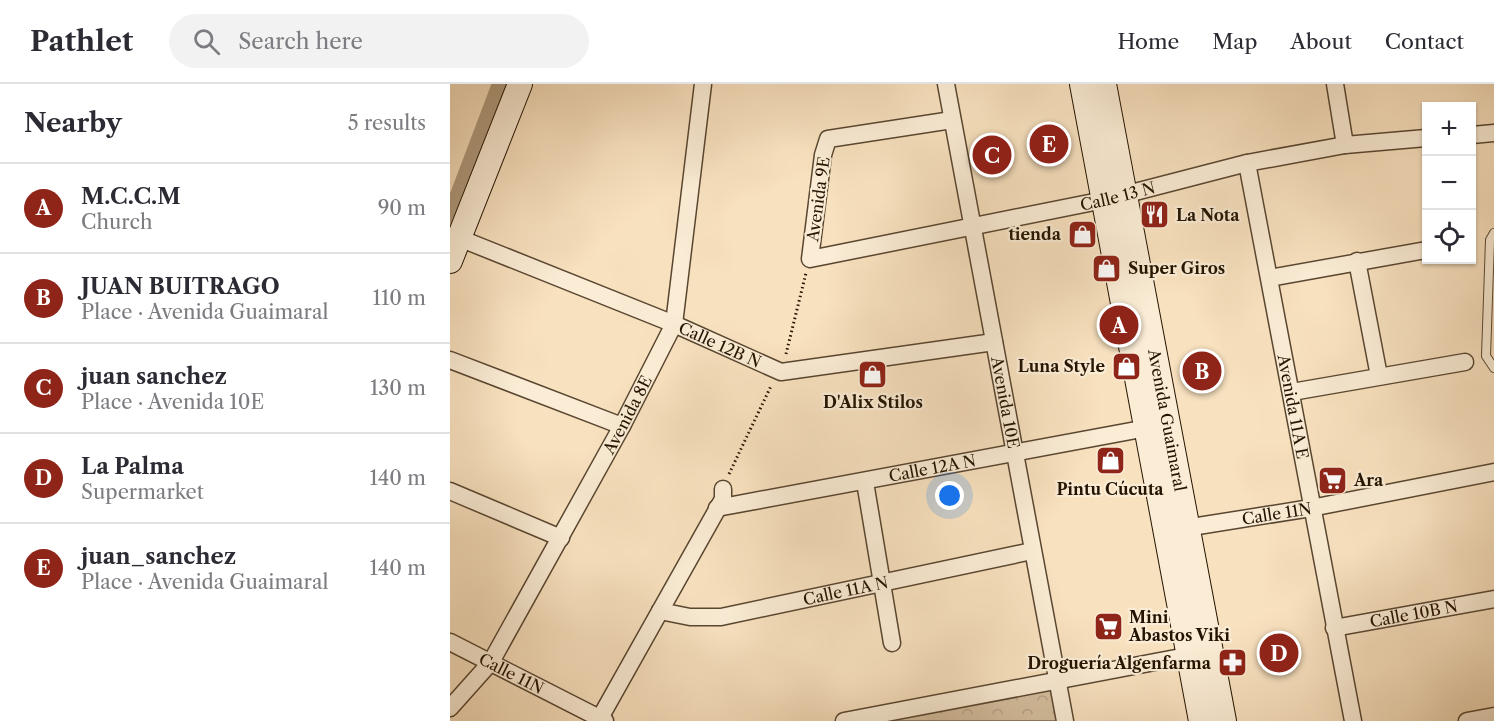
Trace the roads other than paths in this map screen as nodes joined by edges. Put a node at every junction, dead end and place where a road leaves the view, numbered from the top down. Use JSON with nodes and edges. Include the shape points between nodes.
{"nodes":[{"id":1,"x":520,"y":84,"type":"edge"},
{"id":2,"x":703,"y":84,"type":"edge"},
{"id":3,"x":946,"y":84,"type":"edge"},
{"id":4,"x":1082,"y":84,"type":"edge"},
{"id":5,"x":1104,"y":84,"type":"edge"},
{"id":6,"x":1335,"y":84,"type":"edge"},
{"id":7,"x":952,"y":120,"type":"junction"},
{"id":8,"x":1494,"y":133,"type":"edge"},
{"id":9,"x":1476,"y":135,"type":"edge"},
{"id":10,"x":1422,"y":138,"type":"edge"},
{"id":11,"x":1345,"y":145,"type":"junction"},
{"id":12,"x":1247,"y":163,"type":"junction"},
{"id":13,"x":1114,"y":198,"type":"junction"},
{"id":14,"x":972,"y":227,"type":"junction"},
{"id":15,"x":1494,"y":233,"type":"edge"},
{"id":16,"x":459,"y":238,"type":"junction"},
{"id":17,"x":1422,"y":251,"type":"edge"},
{"id":18,"x":810,"y":259,"type":"joint"},
{"id":19,"x":450,"y":261,"type":"edge"},
{"id":20,"x":1357,"y":261,"type":"junction"},
{"id":21,"x":1270,"y":278,"type":"junction"},
{"id":22,"x":674,"y":324,"type":"junction"},
{"id":23,"x":994,"y":342,"type":"junction"},
{"id":24,"x":450,"y":360,"type":"edge"},
{"id":25,"x":1465,"y":362,"type":"dead end"},
{"id":26,"x":1494,"y":368,"type":"edge"},
{"id":27,"x":1379,"y":376,"type":"junction"},
{"id":28,"x":1292,"y":392,"type":"junction"},
{"id":29,"x":622,"y":426,"type":"junction"},
{"id":30,"x":1147,"y":428,"type":"junction"},
{"id":31,"x":1015,"y":453,"type":"junction"},
{"id":32,"x":1494,"y":472,"type":"edge"},
{"id":33,"x":865,"y":482,"type":"junction"},
{"id":34,"x":723,"y":489,"type":"road end"},
{"id":35,"x":450,"y":491,"type":"edge"},
{"id":36,"x":717,"y":508,"type":"junction"},
{"id":37,"x":1311,"y":508,"type":"junction"},
{"id":38,"x":1177,"y":530,"type":"junction"},
{"id":39,"x":561,"y":538,"type":"junction"},
{"id":40,"x":1032,"y":551,"type":"junction"},
{"id":41,"x":881,"y":583,"type":"junction"},
{"id":42,"x":1494,"y":599,"type":"edge"},
{"id":43,"x":660,"y":611,"type":"junction"},
{"id":44,"x":1334,"y":628,"type":"junction"},
{"id":45,"x":450,"y":642,"type":"edge"},
{"id":46,"x":892,"y":643,"type":"dead end"},
{"id":47,"x":1200,"y":654,"type":"junction"},
{"id":48,"x":491,"y":662,"type":"junction"},
{"id":49,"x":1058,"y":680,"type":"junction"},
{"id":50,"x":450,"y":708,"type":"edge"},
{"id":51,"x":1494,"y":716,"type":"edge"},
{"id":52,"x":602,"y":719,"type":"edge"},
{"id":53,"x":844,"y":721,"type":"edge"},
{"id":54,"x":1065,"y":721,"type":"edge"},
{"id":55,"x":1202,"y":721,"type":"edge"},
{"id":56,"x":1224,"y":721,"type":"edge"},
{"id":57,"x":1353,"y":721,"type":"edge"},
{"id":58,"x":1467,"y":721,"type":"edge"}],
"edges":[{"from":1,"to":16,"type":"street"},
{"from":2,"to":22,"type":"street","name":"Avenida 8E"},
{"from":3,"to":7,"type":"street","name":"Avenida 10E"},
{"from":4,"to":13,"type":"street","name":"Avenida Guaimaral"},
{"from":5,"to":13,"type":"street","name":"Avenida Guaimaral"},
{"from":6,"to":11,"type":"street"},
{"from":7,"to":14,"type":"street","name":"Avenida 10E"},
{"from":7,"to":18,"type":"street","name":"Avenida 9E","via":[[828,139]]},
{"from":8,"to":9,"type":"street"},
{"from":10,"to":11,"type":"street","name":"Calle 13 N"},
{"from":11,"to":12,"type":"street","name":"Calle 13 N"},
{"from":12,"to":13,"type":"street","name":"Calle 13 N"},
{"from":12,"to":21,"type":"street","name":"Avenida 11A E"},
{"from":13,"to":14,"type":"street","name":"Calle 13 N"},
{"from":13,"to":30,"type":"street","name":"Avenida Guaimaral"},
{"from":13,"to":38,"type":"street","name":"Avenida Guaimaral"},
{"from":14,"to":18,"type":"street","name":"Calle 13 N"},
{"from":14,"to":23,"type":"street","name":"Avenida 10E"},
{"from":15,"to":26,"type":"lane","via":[[1490,240],[1486,356]]},
{"from":16,"to":19,"type":"street"},
{"from":16,"to":22,"type":"street","name":"Calle 12B N"},
{"from":17,"to":20,"type":"street"},
{"from":20,"to":21,"type":"street"},
{"from":20,"to":27,"type":"street"},
{"from":21,"to":28,"type":"street","name":"Avenida 11A E"},
{"from":22,"to":23,"type":"street","name":"Calle 12B N","via":[[781,372]]},
{"from":22,"to":29,"type":"street","name":"Avenida 8E"},
{"from":23,"to":31,"type":"street","name":"Avenida 10E"},
{"from":24,"to":29,"type":"street"},
{"from":25,"to":27,"type":"street"},
{"from":27,"to":28,"type":"street"},
{"from":28,"to":37,"type":"street","name":"Avenida 11A E"},
{"from":29,"to":39,"type":"street","name":"Avenida 8E"},
{"from":30,"to":31,"type":"street","name":"Calle 12A N"},
{"from":30,"to":38,"type":"street","name":"Avenida Guaimaral"},
{"from":31,"to":33,"type":"street","name":"Calle 12A N"},
{"from":31,"to":40,"type":"street","name":"Avenida 10E"},
{"from":32,"to":37,"type":"street","name":"Calle 11N"},
{"from":33,"to":36,"type":"street","name":"Calle 12A N"},
{"from":33,"to":41,"type":"street"},
{"from":34,"to":36,"type":"street","via":[[723,499]]},
{"from":35,"to":39,"type":"street"},
{"from":36,"to":43,"type":"street"},
{"from":37,"to":38,"type":"street","name":"Calle 11N"},
{"from":37,"to":44,"type":"street","name":"Avenida 11A E"},
{"from":38,"to":47,"type":"street","name":"Avenida Guaimaral"},
{"from":39,"to":48,"type":"street","name":"Avenida 8E"},
{"from":40,"to":41,"type":"street","name":"Calle 11A N"},
{"from":40,"to":49,"type":"street","name":"Avenida 10E"},
{"from":41,"to":43,"type":"street","name":"Calle 11A N","via":[[721,617],[690,617]]},
{"from":41,"to":46,"type":"street"},
{"from":42,"to":44,"type":"street","name":"Calle 10B N"},
{"from":43,"to":52,"type":"street"},
{"from":44,"to":57,"type":"street","name":"Avenida 11A E"},
{"from":45,"to":48,"type":"street","name":"Calle 11N"},
{"from":47,"to":49,"type":"street"},
{"from":47,"to":55,"type":"street","name":"Avenida Guaimaral"},
{"from":47,"to":56,"type":"street","name":"Avenida Guaimaral"},
{"from":48,"to":50,"type":"street","name":"Avenida 8E"},
{"from":48,"to":52,"type":"street","name":"Calle 11N"},
{"from":49,"to":53,"type":"street"},
{"from":49,"to":54,"type":"street","name":"Avenida 10E"},
{"from":51,"to":58,"type":"street"}]}
